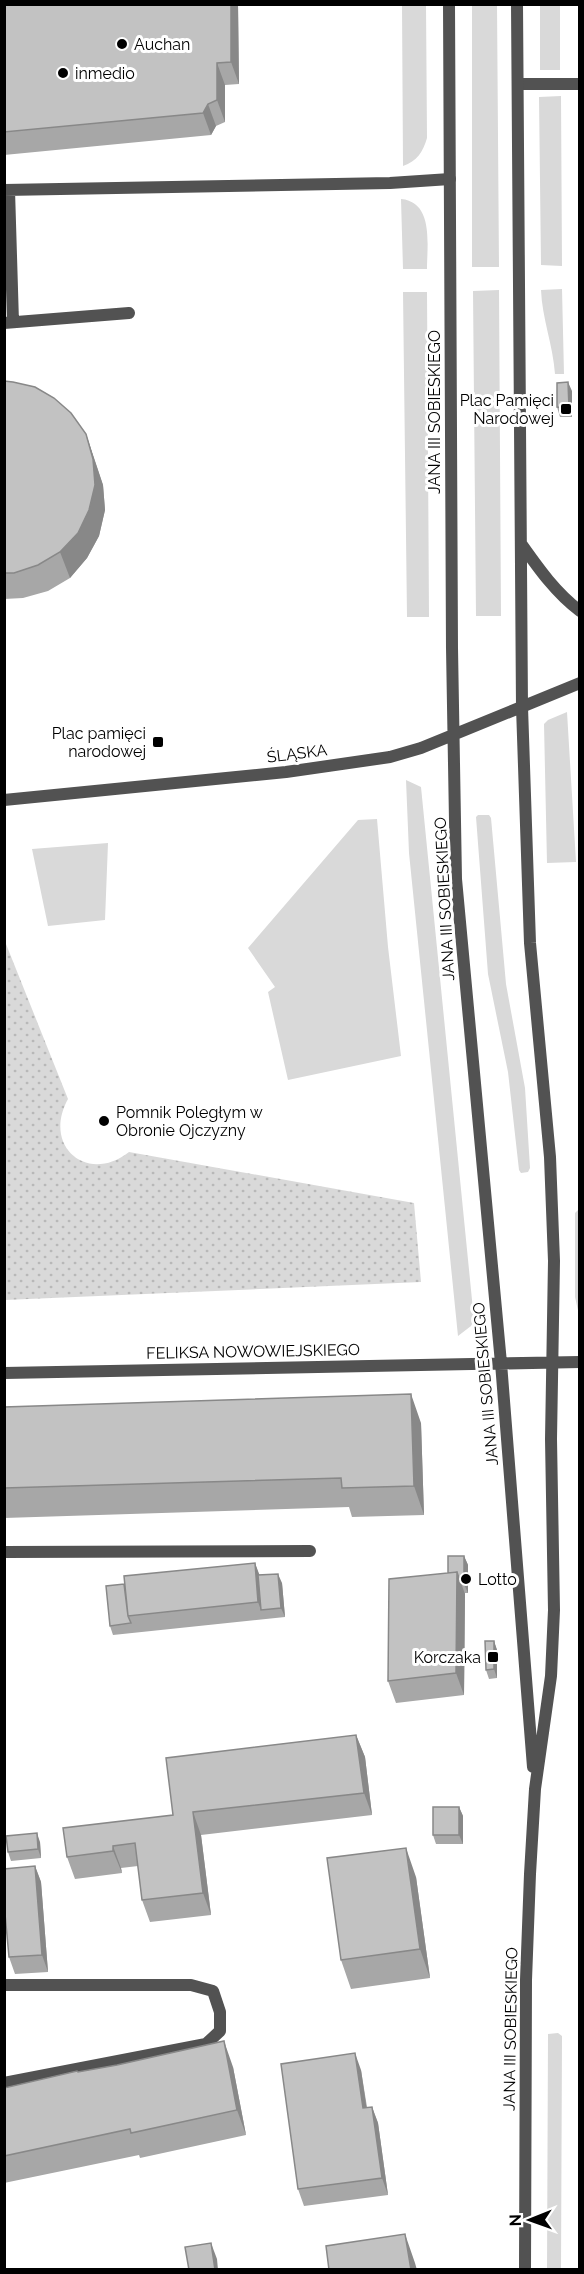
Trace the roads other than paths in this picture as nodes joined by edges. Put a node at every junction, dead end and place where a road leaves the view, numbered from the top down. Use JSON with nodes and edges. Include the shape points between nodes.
{"nodes":[{"id":1,"x":449,"y":4,"type":"edge"},
{"id":2,"x":517,"y":4,"type":"edge"},
{"id":3,"x":518,"y":84,"type":"junction"},
{"id":4,"x":579,"y":84,"type":"edge"},
{"id":5,"x":450,"y":179,"type":"junction"},
{"id":6,"x":7,"y":190,"type":"edge"},
{"id":7,"x":129,"y":314,"type":"dead end"},
{"id":8,"x":9,"y":322,"type":"edge"},
{"id":9,"x":522,"y":545,"type":"junction"},
{"id":10,"x":579,"y":611,"type":"edge"},
{"id":11,"x":579,"y":683,"type":"edge"},
{"id":12,"x":522,"y":707,"type":"junction"},
{"id":13,"x":453,"y":734,"type":"junction"},
{"id":14,"x":4,"y":800,"type":"edge"},
{"id":15,"x":579,"y":1362,"type":"edge"},
{"id":16,"x":501,"y":1363,"type":"junction"},
{"id":17,"x":551,"y":1363,"type":"junction"},
{"id":18,"x":4,"y":1373,"type":"edge"},
{"id":19,"x":310,"y":1551,"type":"dead end"},
{"id":20,"x":4,"y":1552,"type":"edge"},
{"id":21,"x":535,"y":1789,"type":"junction"},
{"id":22,"x":4,"y":1985,"type":"edge"},
{"id":23,"x":4,"y":2083,"type":"edge"},
{"id":24,"x":525,"y":2270,"type":"edge"}],
"edges":[{"from":1,"to":5,"type":"street","name":"JANA III SOBIESKIEGO"},
{"from":2,"to":3,"type":"street","name":"JANA III SOBIESKIEGO"},
{"from":3,"to":4,"type":"street"},
{"from":3,"to":9,"type":"street","name":"JANA III SOBIESKIEGO"},
{"from":5,"to":6,"type":"street"},
{"from":5,"to":13,"type":"street","name":"JANA III SOBIESKIEGO"},
{"from":6,"to":8,"type":"street"},
{"from":7,"to":8,"type":"street"},
{"from":9,"to":10,"type":"street","via":[[549,582]]},
{"from":9,"to":12,"type":"street","name":"JANA III SOBIESKIEGO"},
{"from":11,"to":12,"type":"street","name":"ŚLĄSKA"},
{"from":12,"to":13,"type":"street","name":"ŚLĄSKA"},
{"from":12,"to":17,"type":"street","name":"JANA III SOBIESKIEGO","via":[[530,943],[550,1157],[554,1261]]},
{"from":13,"to":14,"type":"street","name":"ŚLĄSKA","via":[[390,757]]},
{"from":13,"to":16,"type":"street","name":"JANA III SOBIESKIEGO","via":[[456,879]]},
{"from":15,"to":17,"type":"street","name":"FELIKSA NOWOWIEJSKIEGO"},
{"from":16,"to":17,"type":"street","name":"FELIKSA NOWOWIEJSKIEGO"},
{"from":16,"to":18,"type":"street","name":"FELIKSA NOWOWIEJSKIEGO"},
{"from":16,"to":21,"type":"street","name":"JANA III SOBIESKIEGO"},
{"from":17,"to":21,"type":"street","name":"JANA III SOBIESKIEGO","via":[[554,1610],[551,1676]]},
{"from":19,"to":20,"type":"street"},
{"from":21,"to":24,"type":"street","name":"JANA III SOBIESKIEGO","via":[[526,1980]]},
{"from":22,"to":23,"type":"street","via":[[191,1984],[213,1991],[220,2012],[220,2031],[206,2043]]}]}
